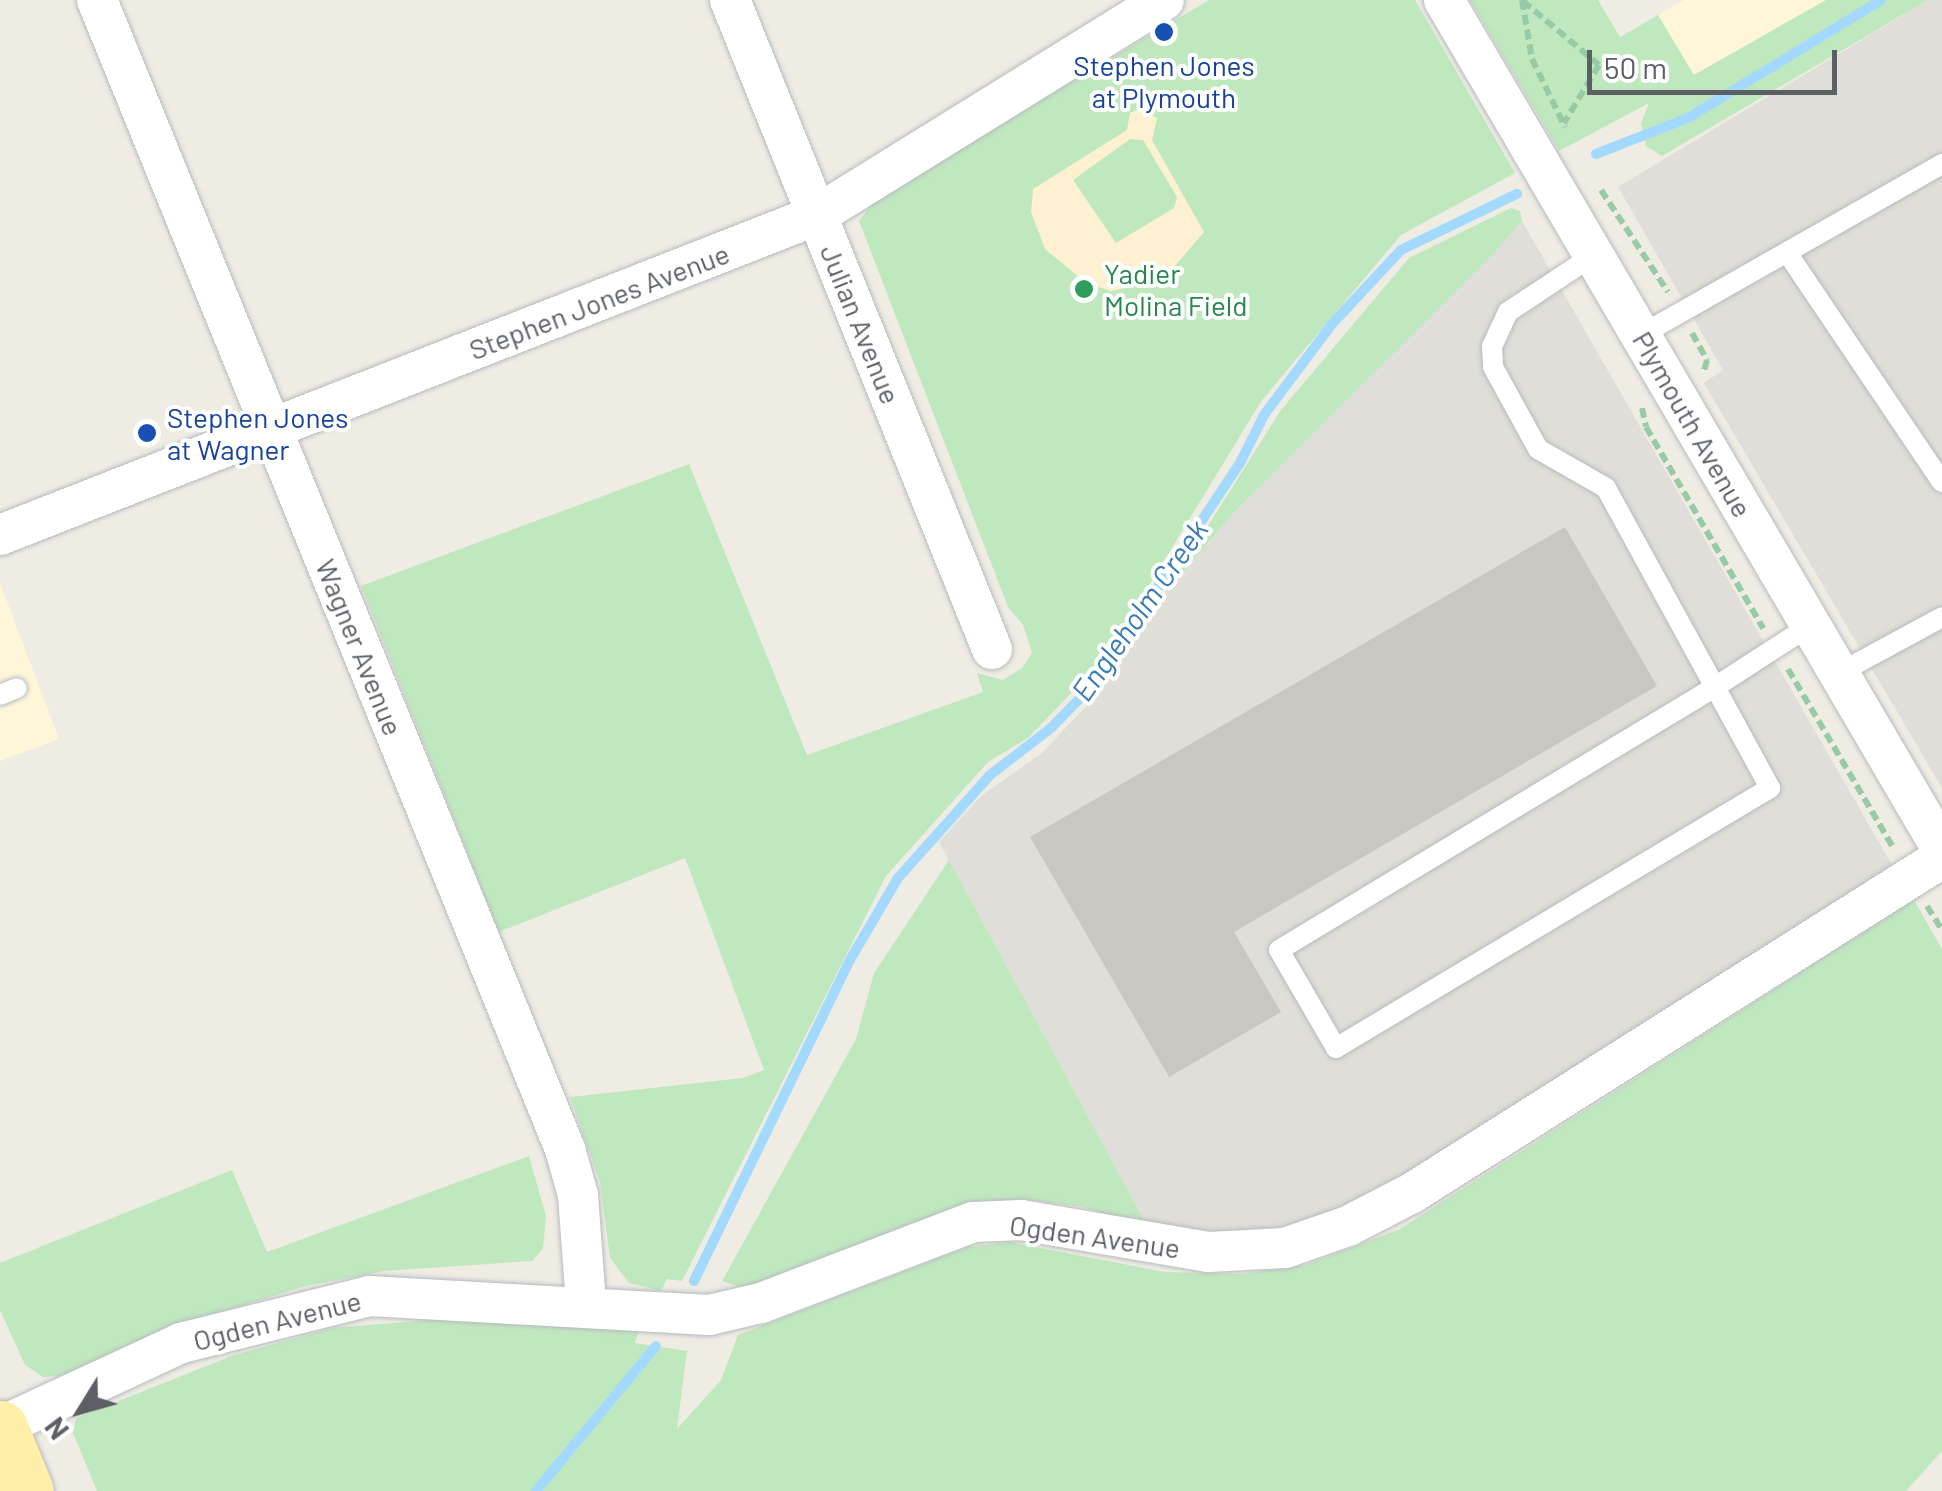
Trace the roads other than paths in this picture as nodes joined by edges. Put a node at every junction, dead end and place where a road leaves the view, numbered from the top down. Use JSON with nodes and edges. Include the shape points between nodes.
{"nodes":[{"id":1,"x":97,"y":0,"type":"edge"},
{"id":2,"x":730,"y":0,"type":"edge"},
{"id":3,"x":1164,"y":0,"type":"edge"},
{"id":4,"x":1444,"y":0,"type":"edge"},
{"id":5,"x":1942,"y":164,"type":"edge"},
{"id":6,"x":817,"y":215,"type":"junction"},
{"id":7,"x":1788,"y":254,"type":"junction"},
{"id":8,"x":1594,"y":255,"type":"junction"},
{"id":9,"x":1640,"y":335,"type":"junction"},
{"id":10,"x":271,"y":430,"type":"junction"},
{"id":11,"x":1942,"y":482,"type":"edge"},
{"id":12,"x":0,"y":535,"type":"edge"},
{"id":13,"x":1942,"y":617,"type":"edge"},
{"id":14,"x":1811,"y":625,"type":"junction"},
{"id":15,"x":992,"y":648,"type":"dead end"},
{"id":16,"x":1839,"y":673,"type":"junction"},
{"id":17,"x":1715,"y":687,"type":"junction"},
{"id":18,"x":1942,"y":849,"type":"edge"},
{"id":19,"x":1942,"y":858,"type":"edge"},
{"id":20,"x":586,"y":1304,"type":"junction"},
{"id":21,"x":0,"y":1427,"type":"edge"},
{"id":22,"x":26,"y":1491,"type":"edge"}],
"edges":[{"from":1,"to":10,"type":"street","name":"Wagner Avenue"},
{"from":2,"to":6,"type":"street","name":"Julian Avenue"},
{"from":3,"to":6,"type":"street","name":"Stephen Jones Avenue"},
{"from":4,"to":8,"type":"street","name":"Plymouth Avenue"},
{"from":5,"to":7,"type":"lane"},
{"from":6,"to":10,"type":"street","name":"Stephen Jones Avenue"},
{"from":6,"to":15,"type":"street","name":"Julian Avenue"},
{"from":7,"to":9,"type":"lane"},
{"from":7,"to":11,"type":"lane"},
{"from":8,"to":9,"type":"street","name":"Plymouth Avenue"},
{"from":8,"to":17,"type":"lane","via":[[1508,312],[1492,346],[1493,366],[1538,449],[1606,488]]},
{"from":9,"to":14,"type":"street","name":"Plymouth Avenue"},
{"from":10,"to":12,"type":"street","name":"Stephen Jones Avenue"},
{"from":10,"to":20,"type":"street","name":"Wagner Avenue","via":[[564,1149],[578,1195]]},
{"from":13,"to":16,"type":"lane"},
{"from":14,"to":16,"type":"street","name":"Plymouth Avenue"},
{"from":14,"to":17,"type":"lane"},
{"from":16,"to":18,"type":"street","name":"Plymouth Avenue"},
{"from":17,"to":17,"type":"lane","via":[[1279,950],[1336,1048],[1770,788]]},
{"from":19,"to":20,"type":"street","name":"Ogden Avenue","via":[[1412,1193],[1285,1248],[1208,1252],[1021,1220],[974,1222],[736,1312],[680,1316]]},
{"from":20,"to":21,"type":"street","name":"Ogden Avenue","via":[[369,1296],[181,1343]]},
{"from":21,"to":22,"type":"main road"}]}
